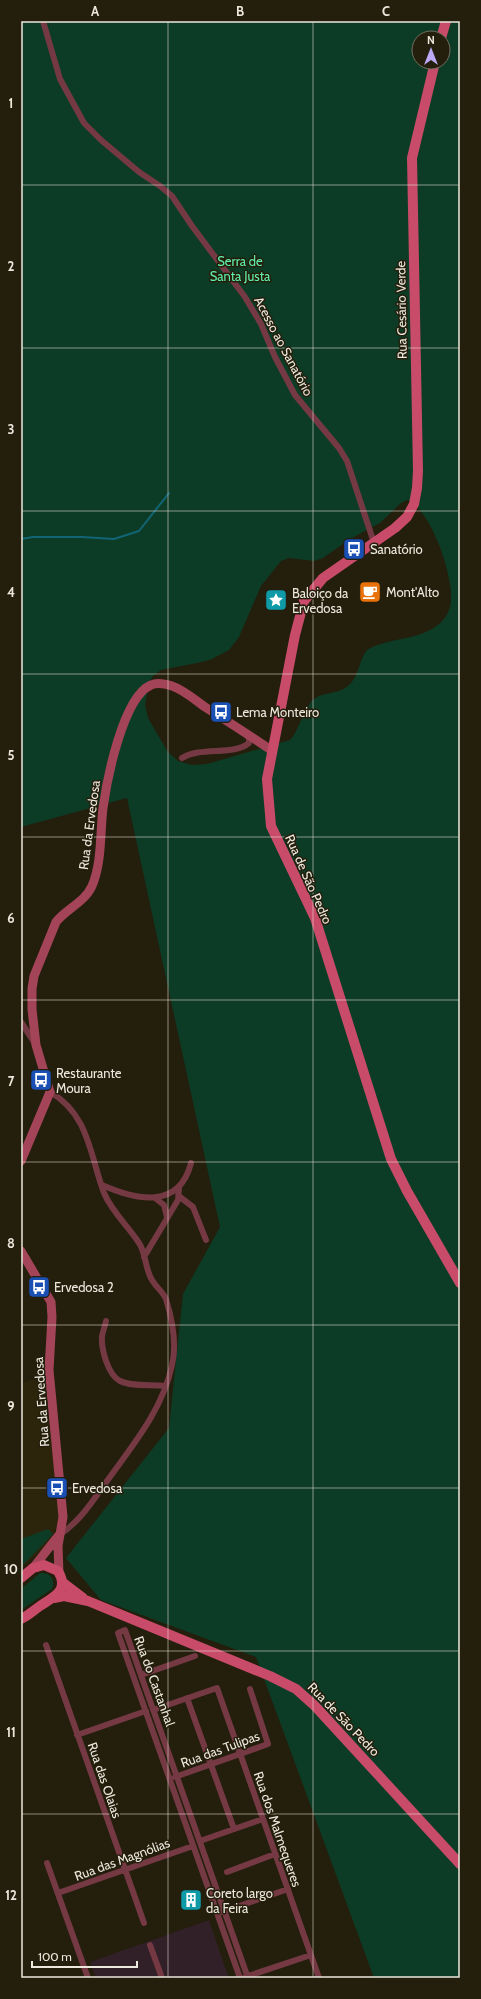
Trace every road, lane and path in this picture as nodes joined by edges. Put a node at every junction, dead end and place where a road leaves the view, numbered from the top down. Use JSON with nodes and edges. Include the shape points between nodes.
{"nodes":[{"id":1,"x":43,"y":21,"type":"edge"},
{"id":2,"x":433,"y":70,"type":"edge"},
{"id":3,"x":374,"y":543,"type":"junction"},
{"id":4,"x":249,"y":735,"type":"junction"},
{"id":5,"x":272,"y":745,"type":"junction"},
{"id":6,"x":182,"y":758,"type":"dead end"},
{"id":7,"x":21,"y":1022,"type":"edge"},
{"id":8,"x":36,"y":1045,"type":"junction"},
{"id":9,"x":50,"y":1092,"type":"junction"},
{"id":10,"x":21,"y":1162,"type":"edge"},
{"id":11,"x":191,"y":1163,"type":"dead end"},
{"id":12,"x":102,"y":1186,"type":"junction"},
{"id":13,"x":179,"y":1188,"type":"junction"},
{"id":14,"x":180,"y":1197,"type":"junction"},
{"id":15,"x":155,"y":1198,"type":"junction"},
{"id":16,"x":167,"y":1217,"type":"junction"},
{"id":17,"x":206,"y":1240,"type":"dead end"},
{"id":18,"x":23,"y":1255,"type":"edge"},
{"id":19,"x":144,"y":1256,"type":"junction"},
{"id":20,"x":460,"y":1283,"type":"edge"},
{"id":21,"x":106,"y":1321,"type":"dead end"},
{"id":22,"x":166,"y":1386,"type":"junction"},
{"id":23,"x":59,"y":1535,"type":"junction"},
{"id":24,"x":33,"y":1568,"type":"junction"},
{"id":25,"x":21,"y":1578,"type":"edge"},
{"id":26,"x":60,"y":1578,"type":"junction"},
{"id":27,"x":54,"y":1598,"type":"junction"},
{"id":28,"x":88,"y":1601,"type":"junction"},
{"id":29,"x":22,"y":1619,"type":"edge"},
{"id":30,"x":46,"y":1645,"type":"dead end"},
{"id":31,"x":195,"y":1656,"type":"dead end"},
{"id":32,"x":141,"y":1675,"type":"junction"},
{"id":33,"x":250,"y":1689,"type":"dead end"},
{"id":34,"x":187,"y":1698,"type":"junction"},
{"id":35,"x":154,"y":1710,"type":"junction"},
{"id":36,"x":146,"y":1711,"type":"junction"},
{"id":37,"x":77,"y":1735,"type":"junction"},
{"id":38,"x":240,"y":1754,"type":"junction"},
{"id":39,"x":210,"y":1765,"type":"junction"},
{"id":40,"x":177,"y":1776,"type":"junction"},
{"id":41,"x":170,"y":1779,"type":"junction"},
{"id":42,"x":263,"y":1819,"type":"junction"},
{"id":43,"x":234,"y":1829,"type":"junction"},
{"id":44,"x":200,"y":1841,"type":"junction"},
{"id":45,"x":193,"y":1846,"type":"junction"},
{"id":46,"x":275,"y":1854,"type":"junction"},
{"id":47,"x":47,"y":1863,"type":"dead end"},
{"id":48,"x":460,"y":1864,"type":"edge"},
{"id":49,"x":125,"y":1870,"type":"junction"},
{"id":50,"x":227,"y":1872,"type":"dead end"},
{"id":51,"x":288,"y":1888,"type":"junction"},
{"id":52,"x":58,"y":1893,"type":"junction"},
{"id":53,"x":225,"y":1911,"type":"junction"},
{"id":54,"x":217,"y":1914,"type":"junction"},
{"id":55,"x":144,"y":1923,"type":"dead end"},
{"id":56,"x":150,"y":1945,"type":"dead end"},
{"id":57,"x":311,"y":1955,"type":"junction"},
{"id":58,"x":232,"y":1956,"type":"junction"},
{"id":59,"x":88,"y":1978,"type":"edge"},
{"id":60,"x":162,"y":1978,"type":"edge"},
{"id":61,"x":236,"y":1978,"type":"edge"},
{"id":62,"x":240,"y":1978,"type":"edge"},
{"id":63,"x":246,"y":1978,"type":"edge"},
{"id":64,"x":319,"y":1978,"type":"edge"}],
"edges":[{"from":1,"to":3,"type":"street","name":"Acesso ao Sanatório","via":[[60,79],[84,123],[133,167],[172,196],[245,297],[295,395],[348,461]]},
{"from":2,"to":3,"type":"main road","name":"Rua Cesário Verde","via":[[412,158],[417,488],[414,504],[407,516]]},
{"from":3,"to":5,"type":"main road","name":"Rua de São Pedro","via":[[323,578],[304,601]]},
{"from":4,"to":5,"type":"street","name":"Rua da Ervedosa"},
{"from":4,"to":6,"type":"street","via":[[247,745],[234,749],[190,753]]},
{"from":4,"to":8,"type":"street","name":"Rua da Ervedosa","via":[[174,686],[152,684],[135,699],[126,715],[111,766],[92,888],[56,922],[34,976],[32,1009]]},
{"from":5,"to":20,"type":"main road","name":"Rua de São Pedro","via":[[267,779],[271,826],[315,918],[391,1158]]},
{"from":7,"to":8,"type":"street"},
{"from":8,"to":9,"type":"street","name":"Rua da Ervedosa"},
{"from":9,"to":10,"type":"street"},
{"from":9,"to":12,"type":"street","via":[[60,1098],[84,1129]]},
{"from":11,"to":13,"type":"street","via":[[189,1172]]},
{"from":12,"to":15,"type":"street","via":[[137,1198]]},
{"from":12,"to":19,"type":"street","via":[[114,1211],[140,1244]]},
{"from":13,"to":14,"type":"street"},
{"from":13,"to":15,"type":"street"},
{"from":14,"to":16,"type":"street"},
{"from":14,"to":17,"type":"street","via":[[193,1207]]},
{"from":15,"to":16,"type":"street","via":[[164,1205]]},
{"from":16,"to":19,"type":"street"},
{"from":18,"to":23,"type":"street","name":"Rua da Ervedosa","via":[[51,1302],[49,1370],[63,1516]]},
{"from":19,"to":22,"type":"street","via":[[152,1280],[165,1297],[172,1323],[173,1364]]},
{"from":21,"to":22,"type":"street","via":[[102,1337],[103,1347],[116,1378],[121,1382]]},
{"from":22,"to":23,"type":"street","via":[[152,1416],[130,1450],[78,1520]]},
{"from":23,"to":24,"type":"street","name":"Rua da Ervedosa"},
{"from":23,"to":26,"type":"street","name":"Rua da Ervedosa"},
{"from":24,"to":25,"type":"main road"},
{"from":24,"to":26,"type":"main road","name":"Rua de São Pedro","via":[[47,1565],[55,1569]]},
{"from":26,"to":27,"type":"main road","via":[[58,1593]]},
{"from":26,"to":28,"type":"main road","name":"Rua de São Pedro"},
{"from":27,"to":28,"type":"main road","name":"Rua de São Pedro","via":[[64,1596]]},
{"from":27,"to":29,"type":"main road"},
{"from":28,"to":48,"type":"main road","name":"Rua de São Pedro","via":[[296,1689],[362,1755]]},
{"from":30,"to":37,"type":"street","name":"Rua das Olaias"},
{"from":31,"to":32,"type":"street"},
{"from":32,"to":35,"type":"street","name":"Rua do Castanhal"},
{"from":32,"to":36,"type":"street","name":"Rua do Castanhal","via":[[125,1630],[118,1633]]},
{"from":33,"to":38,"type":"street","name":"Rua das Tulipas","via":[[268,1744]]},
{"from":34,"to":35,"type":"street"},
{"from":34,"to":38,"type":"street","name":"Rua dos Malmequeres","via":[[217,1688]]},
{"from":34,"to":39,"type":"street"},
{"from":35,"to":40,"type":"street","name":"Rua do Castanhal"},
{"from":36,"to":37,"type":"street"},
{"from":36,"to":41,"type":"street","name":"Rua do Castanhal"},
{"from":37,"to":49,"type":"street","name":"Rua das Olaias"},
{"from":38,"to":39,"type":"street","name":"Rua das Tulipas"},
{"from":38,"to":42,"type":"street","name":"Rua dos Malmequeres"},
{"from":39,"to":40,"type":"street","name":"Rua das Tulipas"},
{"from":39,"to":43,"type":"street"},
{"from":40,"to":41,"type":"street","name":"Rua das Tulipas"},
{"from":40,"to":44,"type":"street","name":"Rua do Castanhal"},
{"from":41,"to":45,"type":"street","name":"Rua do Castanhal"},
{"from":42,"to":43,"type":"street"},
{"from":42,"to":46,"type":"street","name":"Rua dos Malmequeres"},
{"from":43,"to":44,"type":"street"},
{"from":44,"to":53,"type":"street","name":"Rua do Castanhal"},
{"from":45,"to":49,"type":"street","name":"Rua das Magnólias"},
{"from":45,"to":54,"type":"street","name":"Rua do Castanhal"},
{"from":46,"to":50,"type":"street"},
{"from":46,"to":51,"type":"street","name":"Rua dos Malmequeres"},
{"from":47,"to":52,"type":"street"},
{"from":49,"to":52,"type":"street","name":"Rua das Magnólias"},
{"from":49,"to":55,"type":"street","name":"Rua das Olaias"},
{"from":51,"to":53,"type":"street"},
{"from":51,"to":57,"type":"street","name":"Rua dos Malmequeres"},
{"from":52,"to":59,"type":"street"},
{"from":53,"to":54,"type":"street"},
{"from":53,"to":63,"type":"street","name":"Rua do Castanhal"},
{"from":54,"to":58,"type":"street","name":"Rua do Castanhal"},
{"from":56,"to":60,"type":"street"},
{"from":57,"to":63,"type":"street"},
{"from":57,"to":64,"type":"street","name":"Rua dos Malmequeres"},
{"from":58,"to":61,"type":"street","name":"Rua do Castanhal"},
{"from":58,"to":62,"type":"street","name":"Rua do Castanhal"}]}
